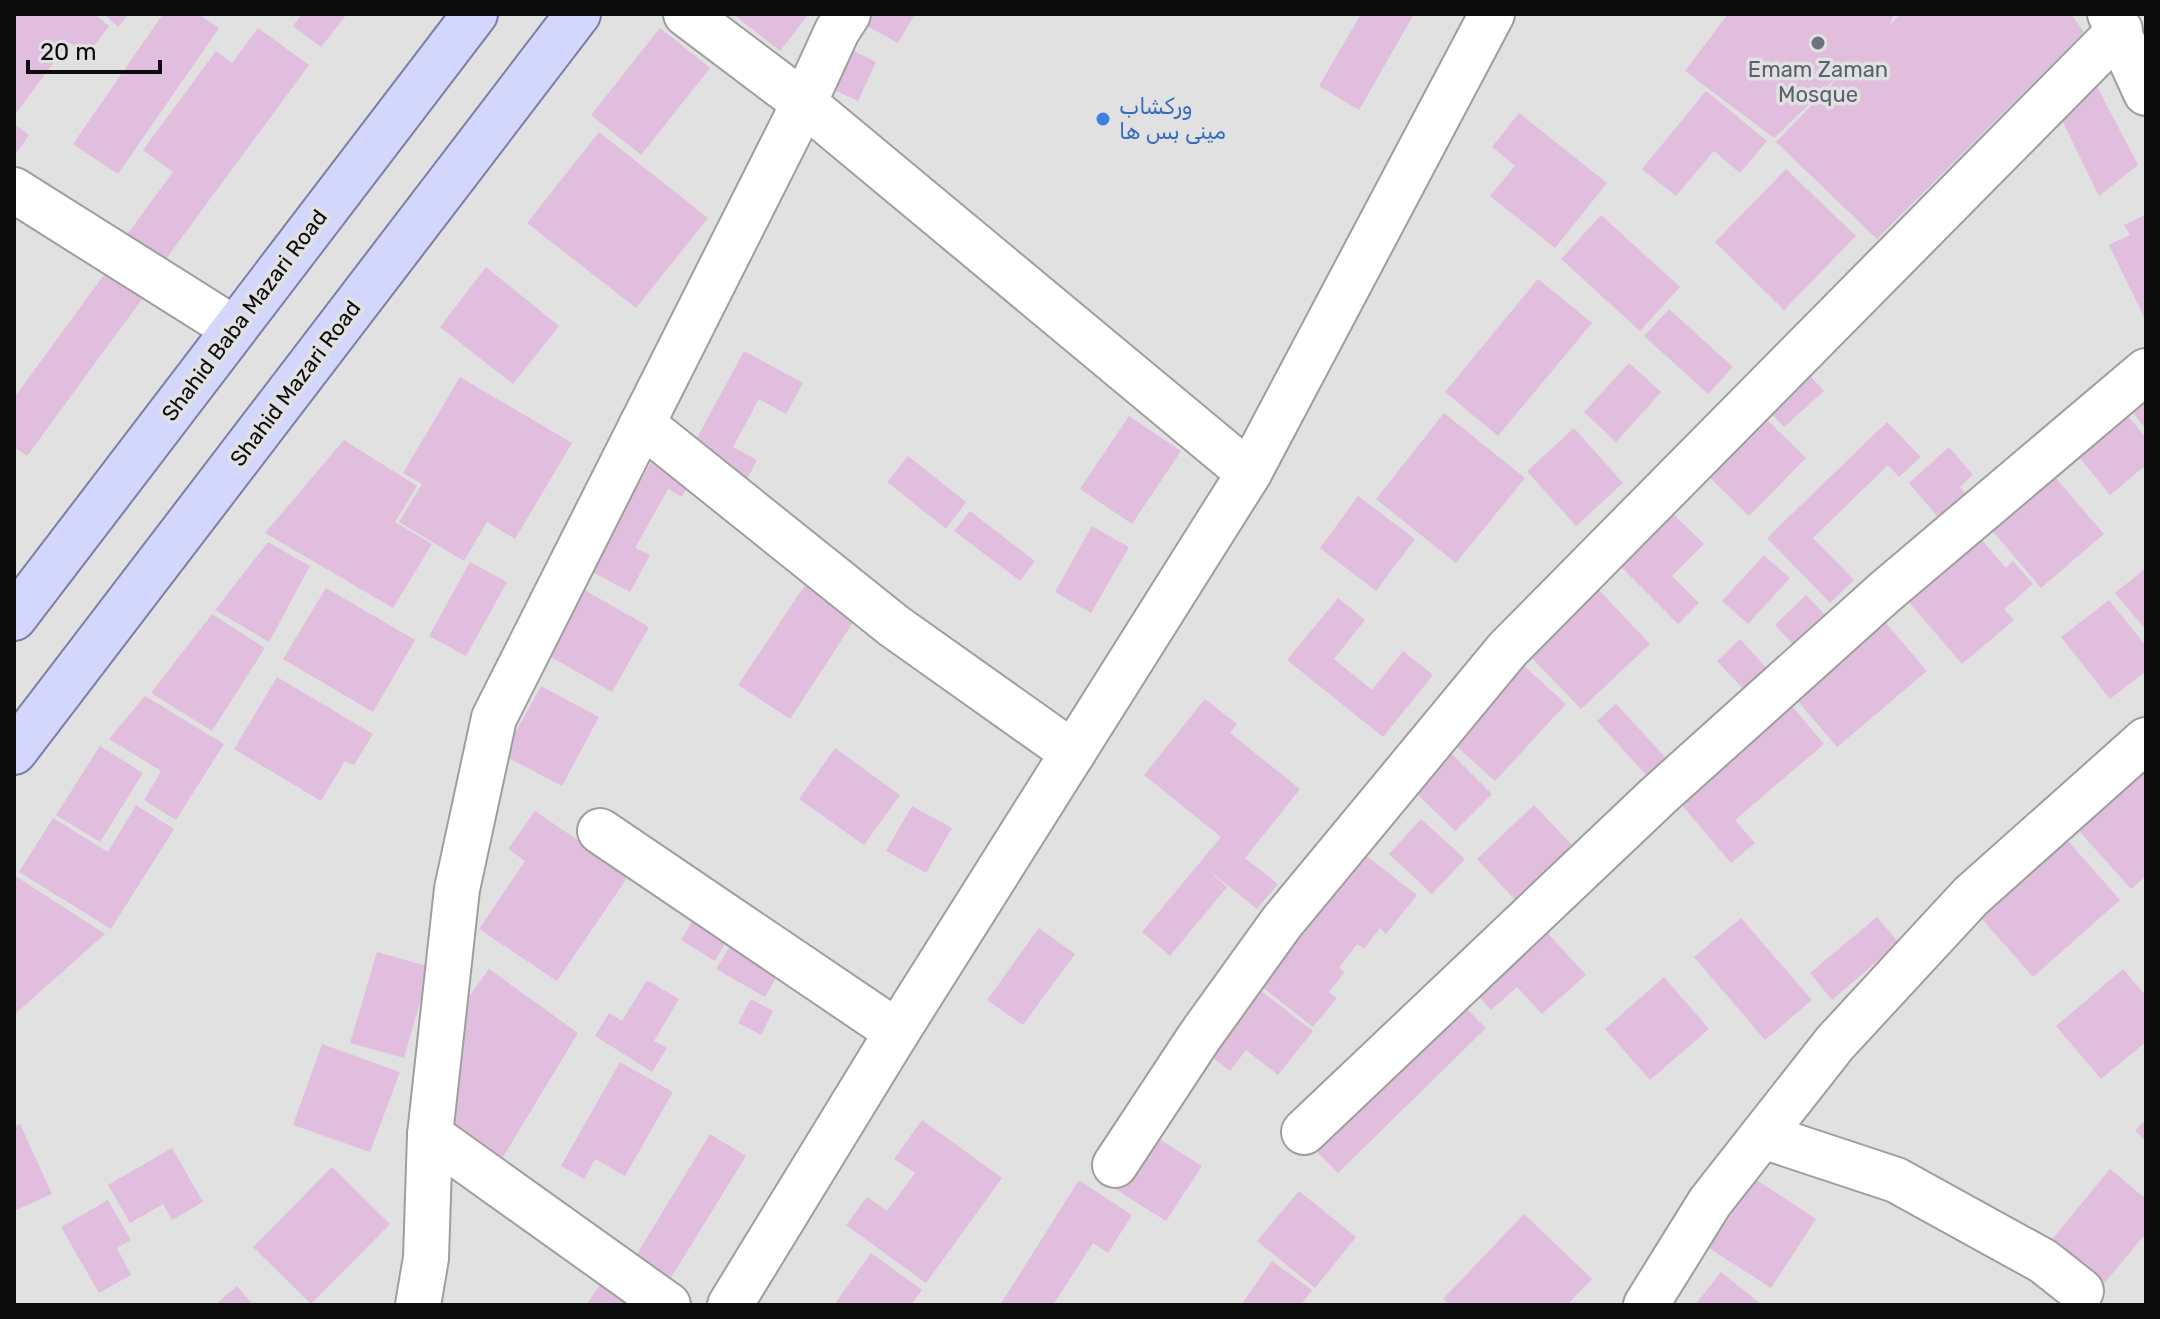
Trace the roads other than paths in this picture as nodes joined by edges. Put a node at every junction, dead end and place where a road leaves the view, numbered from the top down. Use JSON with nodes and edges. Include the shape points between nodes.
{"nodes":[{"id":1,"x":475,"y":14,"type":"edge"},
{"id":2,"x":578,"y":14,"type":"edge"},
{"id":3,"x":686,"y":14,"type":"edge"},
{"id":4,"x":848,"y":14,"type":"edge"},
{"id":5,"x":1492,"y":14,"type":"edge"},
{"id":6,"x":2115,"y":22,"type":"edge"},
{"id":7,"x":2146,"y":93,"type":"edge"},
{"id":8,"x":804,"y":103,"type":"junction"},
{"id":9,"x":14,"y":190,"type":"edge"},
{"id":10,"x":233,"y":328,"type":"junction"},
{"id":11,"x":2146,"y":371,"type":"edge"},
{"id":12,"x":642,"y":424,"type":"junction"},
{"id":13,"x":1249,"y":473,"type":"junction"},
{"id":14,"x":14,"y":618,"type":"edge"},
{"id":15,"x":2146,"y":740,"type":"edge"},
{"id":16,"x":14,"y":752,"type":"edge"},
{"id":17,"x":1073,"y":753,"type":"junction"},
{"id":18,"x":600,"y":831,"type":"dead end"},
{"id":19,"x":897,"y":1032,"type":"junction"},
{"id":20,"x":1304,"y":1132,"type":"dead end"},
{"id":21,"x":430,"y":1135,"type":"junction"},
{"id":22,"x":1763,"y":1136,"type":"junction"},
{"id":23,"x":1115,"y":1165,"type":"dead end"},
{"id":24,"x":2081,"y":1291,"type":"dead end"},
{"id":25,"x":418,"y":1305,"type":"edge"},
{"id":26,"x":668,"y":1305,"type":"edge"},
{"id":27,"x":730,"y":1305,"type":"edge"},
{"id":28,"x":1646,"y":1305,"type":"edge"}],
"edges":[{"from":1,"to":10,"type":"main road","name":"Shahid Baba Mazari Road"},
{"from":2,"to":16,"type":"main road","name":"Shahid Mazari Road"},
{"from":3,"to":8,"type":"street"},
{"from":4,"to":8,"type":"street"},
{"from":5,"to":13,"type":"street"},
{"from":6,"to":7,"type":"street"},
{"from":6,"to":23,"type":"street","via":[[1507,650],[1282,922]]},
{"from":8,"to":12,"type":"street"},
{"from":8,"to":13,"type":"street"},
{"from":9,"to":10,"type":"street"},
{"from":10,"to":14,"type":"main road","name":"Shahid Baba Mazari Road"},
{"from":11,"to":20,"type":"street","via":[[1885,592],[1658,796]]},
{"from":12,"to":17,"type":"street","via":[[894,626]]},
{"from":12,"to":21,"type":"street","via":[[494,718],[457,889]]},
{"from":13,"to":17,"type":"street"},
{"from":15,"to":22,"type":"street","via":[[1971,896],[1835,1043]]},
{"from":17,"to":19,"type":"street"},
{"from":18,"to":19,"type":"street"},
{"from":19,"to":27,"type":"street"},
{"from":21,"to":25,"type":"street","via":[[426,1258]]},
{"from":21,"to":26,"type":"street"},
{"from":22,"to":24,"type":"street","via":[[1896,1180],[2043,1261]]},
{"from":22,"to":28,"type":"street","via":[[1710,1202]]}]}
